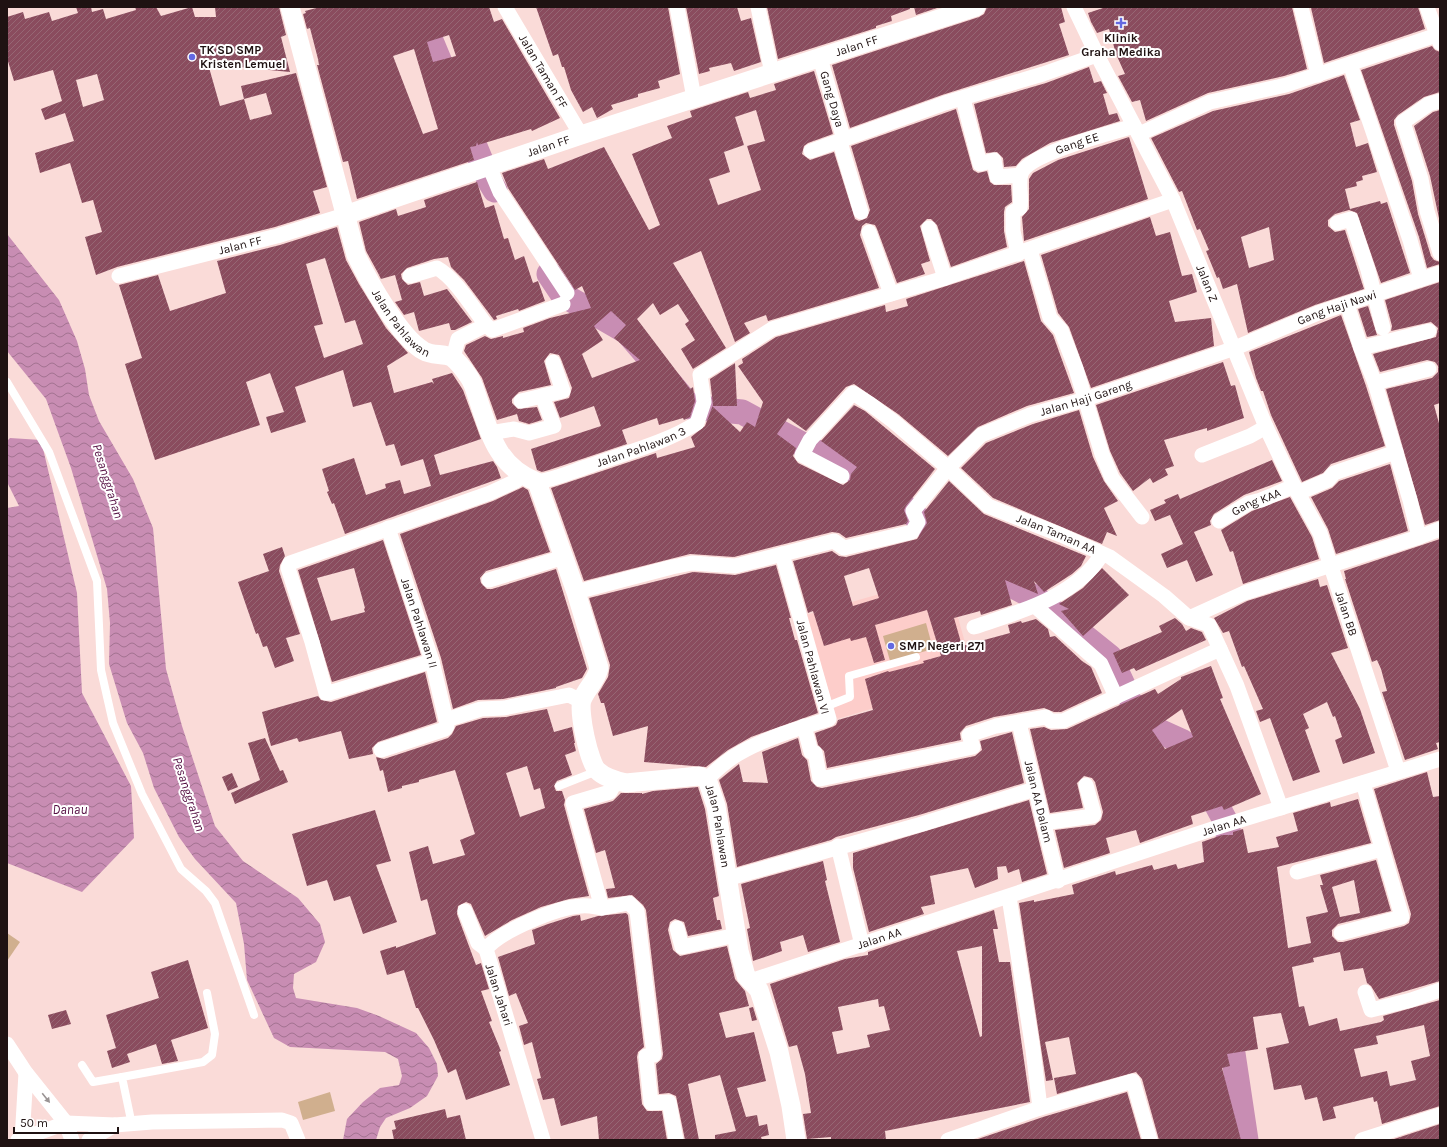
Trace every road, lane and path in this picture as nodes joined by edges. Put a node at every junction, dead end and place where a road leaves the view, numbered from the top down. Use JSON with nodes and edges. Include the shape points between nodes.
{"nodes":[{"id":1,"x":290,"y":7,"type":"edge"},
{"id":2,"x":505,"y":7,"type":"edge"},
{"id":3,"x":677,"y":7,"type":"edge"},
{"id":4,"x":758,"y":7,"type":"edge"},
{"id":5,"x":976,"y":7,"type":"edge"},
{"id":6,"x":1074,"y":7,"type":"edge"},
{"id":7,"x":1300,"y":7,"type":"edge"},
{"id":8,"x":1427,"y":7,"type":"edge"},
{"id":9,"x":1439,"y":38,"type":"edge"},
{"id":10,"x":1096,"y":55,"type":"junction"},
{"id":11,"x":820,"y":58,"type":"junction"},
{"id":12,"x":1350,"y":64,"type":"junction"},
{"id":13,"x":772,"y":73,"type":"junction"},
{"id":14,"x":1318,"y":75,"type":"junction"},
{"id":15,"x":694,"y":98,"type":"junction"},
{"id":16,"x":963,"y":99,"type":"junction"},
{"id":17,"x":1440,"y":101,"type":"edge"},
{"id":18,"x":1137,"y":130,"type":"junction"},
{"id":19,"x":581,"y":135,"type":"junction"},
{"id":20,"x":842,"y":141,"type":"junction"},
{"id":21,"x":811,"y":152,"type":"dead end"},
{"id":22,"x":484,"y":168,"type":"junction"},
{"id":23,"x":1022,"y":172,"type":"junction"},
{"id":24,"x":1173,"y":200,"type":"junction"},
{"id":25,"x":861,"y":212,"type":"dead end"},
{"id":26,"x":346,"y":215,"type":"junction"},
{"id":27,"x":1337,"y":223,"type":"dead end"},
{"id":28,"x":929,"y":228,"type":"dead end"},
{"id":29,"x":869,"y":232,"type":"dead end"},
{"id":30,"x":1024,"y":252,"type":"junction"},
{"id":31,"x":1440,"y":253,"type":"edge"},
{"id":32,"x":1440,"y":273,"type":"edge"},
{"id":33,"x":119,"y":276,"type":"dead end"},
{"id":34,"x":410,"y":276,"type":"dead end"},
{"id":35,"x":945,"y":278,"type":"junction"},
{"id":36,"x":1421,"y":279,"type":"junction"},
{"id":37,"x":891,"y":294,"type":"junction"},
{"id":38,"x":1374,"y":295,"type":"junction"},
{"id":39,"x":1347,"y":304,"type":"junction"},
{"id":40,"x":486,"y":325,"type":"junction"},
{"id":41,"x":1383,"y":328,"type":"dead end"},
{"id":42,"x":1429,"y":331,"type":"dead end"},
{"id":43,"x":1235,"y":348,"type":"junction"},
{"id":44,"x":1361,"y":348,"type":"junction"},
{"id":45,"x":453,"y":358,"type":"junction"},
{"id":46,"x":553,"y":362,"type":"dead end"},
{"id":47,"x":1428,"y":369,"type":"dead end"},
{"id":48,"x":7,"y":382,"type":"edge"},
{"id":49,"x":1375,"y":383,"type":"junction"},
{"id":50,"x":542,"y":396,"type":"junction"},
{"id":51,"x":1086,"y":399,"type":"junction"},
{"id":52,"x":521,"y":401,"type":"dead end"},
{"id":53,"x":1266,"y":427,"type":"junction"},
{"id":54,"x":490,"y":433,"type":"junction"},
{"id":55,"x":1396,"y":452,"type":"junction"},
{"id":56,"x":1202,"y":455,"type":"dead end"},
{"id":57,"x":948,"y":468,"type":"junction"},
{"id":58,"x":842,"y":476,"type":"dead end"},
{"id":59,"x":529,"y":479,"type":"junction"},
{"id":60,"x":1296,"y":490,"type":"junction"},
{"id":61,"x":1142,"y":517,"type":"dead end"},
{"id":62,"x":1219,"y":521,"type":"dead end"},
{"id":63,"x":388,"y":528,"type":"junction"},
{"id":64,"x":1440,"y":528,"type":"edge"},
{"id":65,"x":1419,"y":537,"type":"junction"},
{"id":66,"x":782,"y":554,"type":"junction"},
{"id":67,"x":1102,"y":554,"type":"junction"},
{"id":68,"x":564,"y":557,"type":"junction"},
{"id":69,"x":1331,"y":564,"type":"junction"},
{"id":70,"x":489,"y":580,"type":"dead end"},
{"id":71,"x":576,"y":592,"type":"junction"},
{"id":72,"x":1035,"y":606,"type":"junction"},
{"id":73,"x":1189,"y":618,"type":"junction"},
{"id":74,"x":974,"y":627,"type":"dead end"},
{"id":75,"x":1220,"y":649,"type":"junction"},
{"id":76,"x":916,"y":657,"type":"dead end"},
{"id":77,"x":432,"y":661,"type":"junction"},
{"id":78,"x":1116,"y":697,"type":"junction"},
{"id":79,"x":582,"y":701,"type":"junction"},
{"id":80,"x":825,"y":707,"type":"junction"},
{"id":81,"x":446,"y":720,"type":"junction"},
{"id":82,"x":1019,"y":723,"type":"junction"},
{"id":83,"x":804,"y":726,"type":"junction"},
{"id":84,"x":381,"y":750,"type":"dead end"},
{"id":85,"x":1440,"y":760,"type":"edge"},
{"id":86,"x":597,"y":771,"type":"junction"},
{"id":87,"x":1398,"y":771,"type":"junction"},
{"id":88,"x":707,"y":778,"type":"junction"},
{"id":89,"x":616,"y":781,"type":"junction"},
{"id":90,"x":1363,"y":782,"type":"junction"},
{"id":91,"x":1086,"y":785,"type":"dead end"},
{"id":92,"x":559,"y":786,"type":"dead end"},
{"id":93,"x":1035,"y":789,"type":"junction"},
{"id":94,"x":1281,"y":808,"type":"junction"},
{"id":95,"x":1043,"y":823,"type":"junction"},
{"id":96,"x":838,"y":846,"type":"junction"},
{"id":97,"x":1382,"y":849,"type":"junction"},
{"id":98,"x":1297,"y":872,"type":"dead end"},
{"id":99,"x":726,"y":879,"type":"junction"},
{"id":100,"x":1058,"y":881,"type":"junction"},
{"id":101,"x":1009,"y":897,"type":"junction"},
{"id":102,"x":602,"y":908,"type":"junction"},
{"id":103,"x":465,"y":911,"type":"dead end"},
{"id":104,"x":677,"y":928,"type":"dead end"},
{"id":105,"x":1341,"y":933,"type":"dead end"},
{"id":106,"x":736,"y":935,"type":"junction"},
{"id":107,"x":862,"y":945,"type":"junction"},
{"id":108,"x":486,"y":949,"type":"junction"},
{"id":109,"x":750,"y":981,"type":"junction"},
{"id":110,"x":1440,"y":990,"type":"edge"},
{"id":111,"x":1365,"y":992,"type":"dead end"},
{"id":112,"x":207,"y":993,"type":"dead end"},
{"id":113,"x":254,"y":1015,"type":"dead end"},
{"id":114,"x":7,"y":1044,"type":"edge"},
{"id":115,"x":82,"y":1065,"type":"dead end"},
{"id":116,"x":26,"y":1073,"type":"junction"},
{"id":117,"x":122,"y":1078,"type":"junction"},
{"id":118,"x":1040,"y":1108,"type":"junction"},
{"id":119,"x":1440,"y":1115,"type":"edge"},
{"id":120,"x":66,"y":1123,"type":"junction"},
{"id":121,"x":115,"y":1125,"type":"junction"},
{"id":122,"x":132,"y":1125,"type":"junction"},
{"id":123,"x":20,"y":1140,"type":"edge"},
{"id":124,"x":72,"y":1140,"type":"edge"},
{"id":125,"x":89,"y":1140,"type":"edge"},
{"id":126,"x":298,"y":1140,"type":"edge"},
{"id":127,"x":543,"y":1140,"type":"edge"},
{"id":128,"x":676,"y":1140,"type":"edge"},
{"id":129,"x":796,"y":1140,"type":"edge"},
{"id":130,"x":948,"y":1140,"type":"edge"},
{"id":131,"x":1150,"y":1140,"type":"edge"},
{"id":132,"x":1362,"y":1140,"type":"edge"}],
"edges":[{"from":1,"to":26,"type":"street","name":"Jalan Pahlawan"},
{"from":2,"to":19,"type":"street","name":"Jalan Taman FF"},
{"from":3,"to":15,"type":"street"},
{"from":4,"to":13,"type":"street"},
{"from":5,"to":11,"type":"street","name":"Jalan FF"},
{"from":6,"to":10,"type":"street","name":"Jalan Z"},
{"from":7,"to":14,"type":"street"},
{"from":8,"to":9,"type":"street"},
{"from":9,"to":12,"type":"street","name":"Gang EE"},
{"from":10,"to":16,"type":"street"},
{"from":10,"to":18,"type":"street","name":"Jalan Z"},
{"from":11,"to":13,"type":"street","name":"Jalan FF"},
{"from":11,"to":20,"type":"street","name":"Gang Daya"},
{"from":12,"to":14,"type":"street","name":"Gang EE"},
{"from":12,"to":36,"type":"street"},
{"from":13,"to":15,"type":"street","name":"Jalan FF"},
{"from":14,"to":18,"type":"street","name":"Gang EE","via":[[1210,102]]},
{"from":15,"to":19,"type":"street","name":"Jalan FF"},
{"from":16,"to":20,"type":"street","via":[[945,103]]},
{"from":16,"to":23,"type":"street","via":[[980,164],[994,160],[997,177]]},
{"from":17,"to":31,"type":"street","via":[[1429,104],[1403,122]]},
{"from":18,"to":23,"type":"street","name":"Gang EE","via":[[1064,148],[1029,163]]},
{"from":18,"to":24,"type":"street","name":"Jalan Z"},
{"from":19,"to":22,"type":"street","name":"Jalan FF"},
{"from":20,"to":21,"type":"street"},
{"from":20,"to":25,"type":"street","name":"Gang Daya"},
{"from":22,"to":26,"type":"street","name":"Jalan FF"},
{"from":22,"to":40,"type":"street","via":[[565,299],[492,330]]},
{"from":23,"to":30,"type":"street","via":[[1022,198],[1020,208],[1013,212],[1013,231]]},
{"from":24,"to":30,"type":"street"},
{"from":24,"to":43,"type":"street","name":"Jalan Z"},
{"from":26,"to":33,"type":"street","name":"Jalan FF","via":[[277,236]]},
{"from":26,"to":45,"type":"street","name":"Jalan Pahlawan","via":[[356,255],[366,276],[410,340],[424,351]]},
{"from":27,"to":38,"type":"street","via":[[1351,219]]},
{"from":28,"to":35,"type":"street"},
{"from":29,"to":37,"type":"street"},
{"from":30,"to":35,"type":"street"},
{"from":30,"to":51,"type":"street","via":[[1050,318],[1061,330]]},
{"from":32,"to":36,"type":"street","name":"Gang Haji Nawi"},
{"from":34,"to":40,"type":"street","via":[[440,269]]},
{"from":35,"to":37,"type":"street"},
{"from":36,"to":38,"type":"street","name":"Gang Haji Nawi"},
{"from":37,"to":59,"type":"street","name":"Jalan Pahlawan 3","via":[[772,329],[700,375],[704,402],[697,423],[682,433],[557,479]]},
{"from":38,"to":39,"type":"street","name":"Gang Haji Nawi"},
{"from":38,"to":41,"type":"street"},
{"from":39,"to":43,"type":"street","name":"Gang Haji Nawi","via":[[1318,313]]},
{"from":39,"to":44,"type":"street"},
{"from":40,"to":45,"type":"street","via":[[458,340]]},
{"from":42,"to":44,"type":"street"},
{"from":43,"to":51,"type":"street","name":"Jalan Haji Gareng"},
{"from":43,"to":53,"type":"street","name":"Jalan Z"},
{"from":44,"to":49,"type":"street"},
{"from":45,"to":54,"type":"street","via":[[470,377]]},
{"from":46,"to":50,"type":"street","via":[[563,391]]},
{"from":47,"to":49,"type":"street"},
{"from":48,"to":113,"type":"lane","via":[[49,452],[97,581],[101,670],[113,723],[142,794],[181,869],[206,891],[215,904]]},
{"from":49,"to":55,"type":"street"},
{"from":50,"to":52,"type":"street"},
{"from":50,"to":54,"type":"street","via":[[554,426],[529,433],[514,430]]},
{"from":51,"to":57,"type":"street","name":"Jalan Haji Gareng","via":[[1030,415],[981,435]]},
{"from":51,"to":61,"type":"street","via":[[1112,478]]},
{"from":53,"to":56,"type":"street"},
{"from":53,"to":60,"type":"street","name":"Jalan Z"},
{"from":54,"to":59,"type":"street","via":[[504,460]]},
{"from":55,"to":60,"type":"street","name":"Gang KAA","via":[[1334,473],[1328,480]]},
{"from":55,"to":65,"type":"street"},
{"from":57,"to":58,"type":"street","name":"Jalan Taman AA","via":[[887,417],[853,394],[810,440],[802,455]]},
{"from":57,"to":66,"type":"street","via":[[916,516],[912,532],[844,548],[834,541]]},
{"from":57,"to":67,"type":"street","name":"Jalan Taman AA","via":[[988,506]]},
{"from":59,"to":63,"type":"street"},
{"from":59,"to":68,"type":"street"},
{"from":60,"to":62,"type":"street","name":"Gang KAA","via":[[1249,503]]},
{"from":60,"to":69,"type":"street","name":"Jalan Z","via":[[1320,533]]},
{"from":63,"to":77,"type":"street","name":"Jalan Pahlawan II"},
{"from":63,"to":77,"type":"street","via":[[295,561],[288,568],[326,693]]},
{"from":64,"to":65,"type":"street"},
{"from":65,"to":69,"type":"street"},
{"from":66,"to":71,"type":"street","via":[[735,566],[692,563],[672,566]]},
{"from":66,"to":80,"type":"street","name":"Jalan Pahlawan VI"},
{"from":67,"to":72,"type":"street","via":[[1093,568]]},
{"from":67,"to":73,"type":"street","name":"Jalan Taman AA","via":[[1164,596]]},
{"from":68,"to":70,"type":"street"},
{"from":68,"to":71,"type":"street"},
{"from":69,"to":73,"type":"street","via":[[1244,593]]},
{"from":69,"to":87,"type":"street","name":"Jalan BB"},
{"from":71,"to":79,"type":"street","via":[[599,668]]},
{"from":72,"to":74,"type":"street"},
{"from":72,"to":78,"type":"street","via":[[1101,664]]},
{"from":73,"to":75,"type":"street","name":"Jalan Taman AA","via":[[1209,625]]},
{"from":75,"to":78,"type":"street"},
{"from":75,"to":94,"type":"street","name":"Jalan Taman AA","via":[[1237,686]]},
{"from":76,"to":80,"type":"lane","via":[[849,676],[850,697]]},
{"from":77,"to":81,"type":"street","name":"Jalan Pahlawan II"},
{"from":78,"to":82,"type":"street","via":[[1063,721],[1051,721],[1046,717]]},
{"from":79,"to":81,"type":"street","via":[[569,695],[504,708],[481,709]]},
{"from":79,"to":86,"type":"street","via":[[581,717]]},
{"from":80,"to":83,"type":"street","name":"Jalan Pahlawan VI","via":[[828,719]]},
{"from":81,"to":84,"type":"street","via":[[445,729]]},
{"from":82,"to":83,"type":"street","via":[[996,726],[969,735],[973,747],[820,779],[815,753],[811,752]]},
{"from":82,"to":93,"type":"street","name":"Jalan AA Dalam"},
{"from":83,"to":88,"type":"street","name":"Jalan Pahlawan VI","via":[[747,749]]},
{"from":85,"to":87,"type":"street","name":"Jalan AA"},
{"from":86,"to":89,"type":"street","name":"Jalan Pahlawan"},
{"from":86,"to":92,"type":"lane"},
{"from":87,"to":90,"type":"street","name":"Jalan AA"},
{"from":88,"to":89,"type":"street","name":"Jalan Pahlawan","via":[[699,776],[626,783]]},
{"from":88,"to":99,"type":"street","name":"Jalan Pahlawan","via":[[716,806]]},
{"from":89,"to":102,"type":"street","via":[[610,792],[573,803]]},
{"from":90,"to":94,"type":"street","name":"Jalan AA"},
{"from":90,"to":97,"type":"street"},
{"from":91,"to":95,"type":"street","via":[[1094,814],[1092,816]]},
{"from":93,"to":95,"type":"street","name":"Jalan AA Dalam"},
{"from":93,"to":96,"type":"street","via":[[922,824]]},
{"from":94,"to":100,"type":"street","name":"Jalan AA"},
{"from":95,"to":100,"type":"street","name":"Jalan AA Dalam"},
{"from":96,"to":99,"type":"street"},
{"from":96,"to":107,"type":"street"},
{"from":97,"to":98,"type":"street"},
{"from":97,"to":105,"type":"street","via":[[1402,917]]},
{"from":99,"to":106,"type":"street","name":"Jalan Pahlawan"},
{"from":100,"to":101,"type":"street","name":"Jalan AA"},
{"from":101,"to":107,"type":"street","name":"Jalan AA"},
{"from":101,"to":118,"type":"street","via":[[1034,1050]]},
{"from":102,"to":108,"type":"street","name":"Jalan Jahari","via":[[581,906],[539,918],[503,934]]},
{"from":102,"to":128,"type":"street","name":"Jalan Jahari","via":[[629,903],[637,910],[654,1055],[646,1056],[651,1103],[669,1102]]},
{"from":103,"to":108,"type":"street","via":[[478,943]]},
{"from":104,"to":106,"type":"street","via":[[682,947]]},
{"from":106,"to":109,"type":"street","name":"Jalan Pahlawan","via":[[746,976]]},
{"from":107,"to":109,"type":"street","name":"Jalan AA"},
{"from":108,"to":127,"type":"street","name":"Jalan Jahari"},
{"from":109,"to":129,"type":"street","name":"Jalan Pahlawan","via":[[759,990],[778,1052]]},
{"from":110,"to":111,"type":"street","via":[[1371,1010]]},
{"from":112,"to":117,"type":"lane","via":[[215,1034],[212,1055],[203,1062]]},
{"from":114,"to":116,"type":"street"},
{"from":115,"to":117,"type":"lane","via":[[93,1082]]},
{"from":116,"to":120,"type":"street","one_way":true},
{"from":116,"to":123,"type":"street"},
{"from":117,"to":122,"type":"lane"},
{"from":118,"to":130,"type":"street"},
{"from":118,"to":131,"type":"street","via":[[1133,1081]]},
{"from":119,"to":132,"type":"street"},
{"from":120,"to":121,"type":"street"},
{"from":120,"to":123,"type":"street"},
{"from":120,"to":124,"type":"street"},
{"from":121,"to":122,"type":"street"},
{"from":121,"to":125,"type":"street"},
{"from":122,"to":126,"type":"street","via":[[152,1122],[282,1120],[290,1124]]}]}
